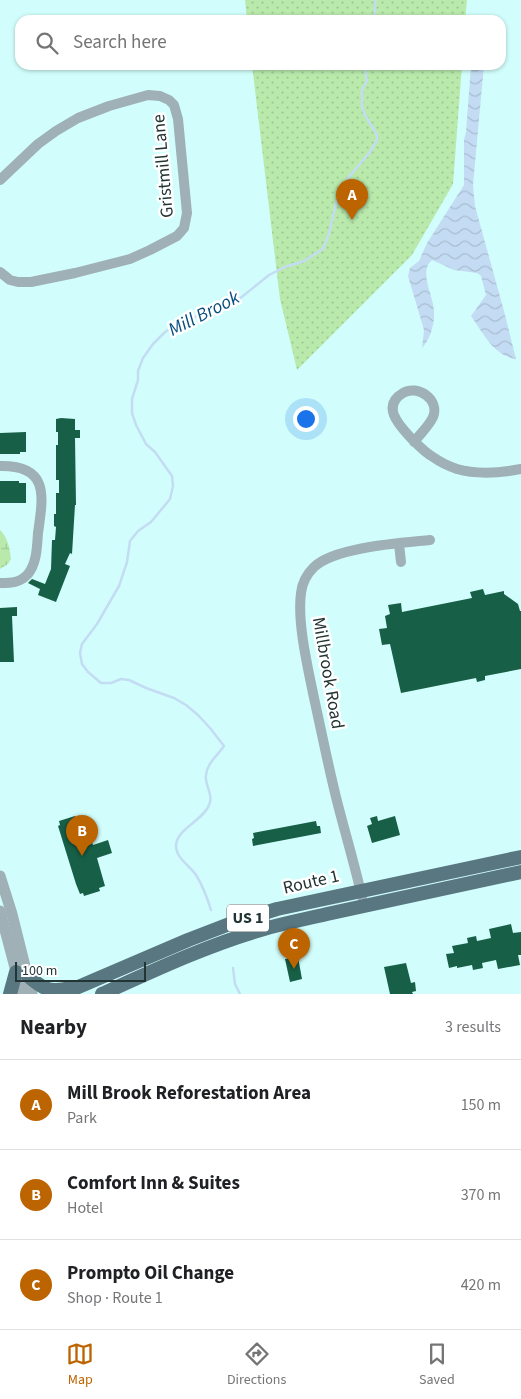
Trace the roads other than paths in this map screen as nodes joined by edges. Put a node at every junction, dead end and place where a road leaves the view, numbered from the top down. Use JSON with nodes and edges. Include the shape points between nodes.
{"nodes":[{"id":1,"x":0,"y":180,"type":"edge"},
{"id":2,"x":2,"y":277,"type":"edge"},
{"id":3,"x":414,"y":442,"type":"junction"},
{"id":4,"x":0,"y":466,"type":"edge"},
{"id":5,"x":521,"y":469,"type":"edge"},
{"id":6,"x":430,"y":540,"type":"dead end"},
{"id":7,"x":399,"y":544,"type":"junction"},
{"id":8,"x":401,"y":562,"type":"dead end"},
{"id":9,"x":0,"y":583,"type":"edge"},
{"id":10,"x":521,"y":857,"type":"edge"},
{"id":11,"x":521,"y":872,"type":"edge"},
{"id":12,"x":0,"y":876,"type":"edge"},
{"id":13,"x":361,"y":891,"type":"junction"},
{"id":14,"x":364,"y":905,"type":"junction"},
{"id":15,"x":0,"y":912,"type":"edge"},
{"id":16,"x":22,"y":974,"type":"junction"},
{"id":17,"x":78,"y":987,"type":"junction"},
{"id":18,"x":10,"y":994,"type":"edge"},
{"id":19,"x":22,"y":994,"type":"edge"},
{"id":20,"x":32,"y":994,"type":"edge"},
{"id":21,"x":62,"y":994,"type":"edge"},
{"id":22,"x":102,"y":994,"type":"edge"}],
"edges":[{"from":1,"to":2,"type":"street","name":"Gristmill Lane","via":[[43,140],[78,118],[148,95],[160,96],[174,105],[187,213],[184,228],[177,236],[136,256],[66,275],[24,283]]},
{"from":3,"to":3,"type":"street","via":[[432,419],[434,410],[427,396],[415,390],[399,396],[393,411],[396,421]]},
{"from":3,"to":5,"type":"street","via":[[431,457],[456,468],[484,473]]},
{"from":4,"to":9,"type":"street","via":[[15,466],[28,471],[39,483],[42,499],[32,569],[17,582]]},
{"from":6,"to":7,"type":"street","name":"Millbrook Road"},
{"from":7,"to":8,"type":"street"},
{"from":7,"to":13,"type":"street","name":"Millbrook Road","via":[[355,550],[327,558],[308,574],[300,595],[309,675],[336,799]]},
{"from":10,"to":13,"type":"main road","name":"Route 1","number":"US 1"},
{"from":11,"to":14,"type":"main road","name":"Route 1","number":"US 1"},
{"from":12,"to":16,"type":"street","via":[[12,914]]},
{"from":13,"to":14,"type":"street","name":"Millbrook Road"},
{"from":13,"to":17,"type":"main road","name":"Route 1","number":"US 1","via":[[277,909],[232,923]]},
{"from":14,"to":22,"type":"main road","name":"Route 1","number":"US 1","via":[[294,920],[235,938]]},
{"from":15,"to":16,"type":"street"},
{"from":16,"to":17,"type":"main road","via":[[47,990]]},
{"from":16,"to":18,"type":"main road"},
{"from":16,"to":19,"type":"street"},
{"from":16,"to":20,"type":"street"},
{"from":17,"to":21,"type":"main road","name":"Route 1","number":"US 1"}]}
